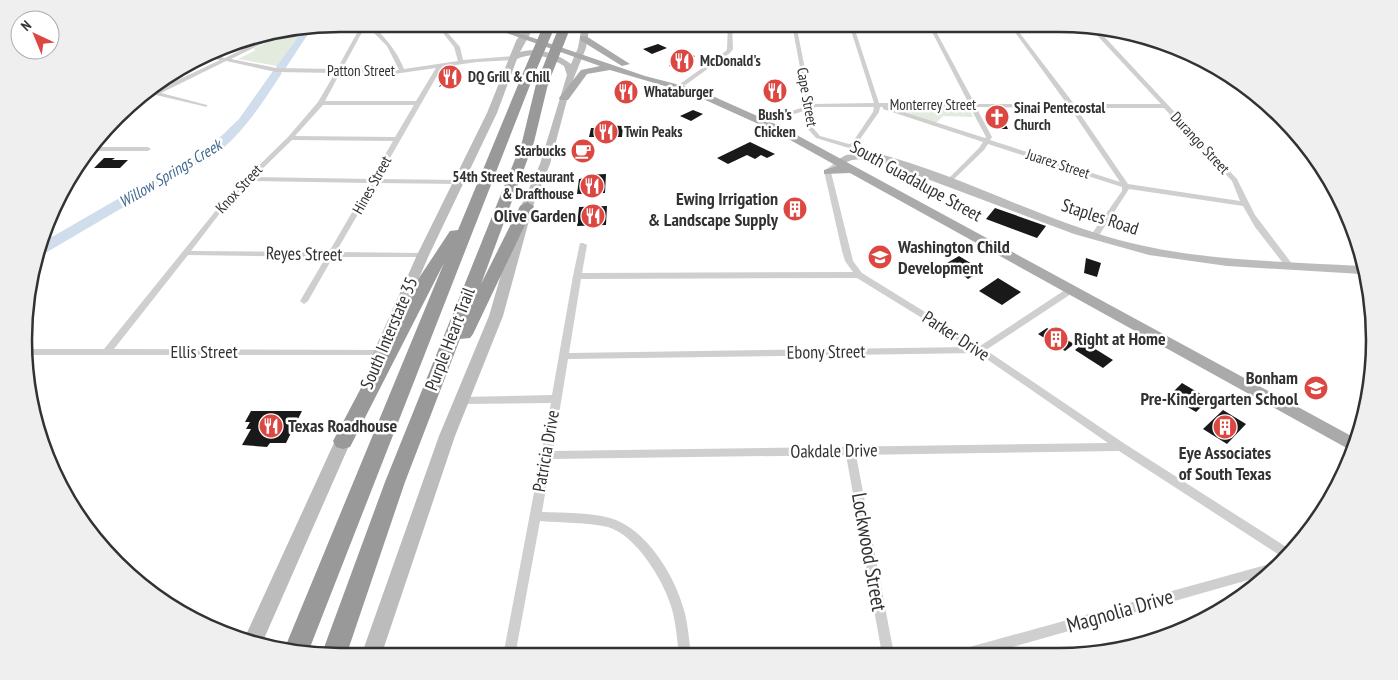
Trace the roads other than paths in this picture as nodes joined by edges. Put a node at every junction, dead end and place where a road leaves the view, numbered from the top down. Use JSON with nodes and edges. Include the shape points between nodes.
{"nodes":[{"id":1,"x":360,"y":32,"type":"edge"},
{"id":2,"x":377,"y":32,"type":"edge"},
{"id":3,"x":445,"y":32,"type":"edge"},
{"id":4,"x":494,"y":32,"type":"edge"},
{"id":5,"x":526,"y":32,"type":"edge"},
{"id":6,"x":533,"y":32,"type":"edge"},
{"id":7,"x":547,"y":32,"type":"edge"},
{"id":8,"x":563,"y":32,"type":"edge"},
{"id":9,"x":585,"y":32,"type":"edge"},
{"id":10,"x":730,"y":32,"type":"edge"},
{"id":11,"x":796,"y":32,"type":"edge"},
{"id":12,"x":854,"y":32,"type":"edge"},
{"id":13,"x":934,"y":32,"type":"edge"},
{"id":14,"x":1017,"y":32,"type":"edge"},
{"id":15,"x":1100,"y":35,"type":"edge"},
{"id":16,"x":260,"y":43,"type":"edge"},
{"id":17,"x":581,"y":47,"type":"junction"},
{"id":18,"x":515,"y":53,"type":"junction"},
{"id":19,"x":218,"y":58,"type":"edge"},
{"id":20,"x":226,"y":60,"type":"junction"},
{"id":21,"x":461,"y":63,"type":"junction"},
{"id":22,"x":438,"y":67,"type":"junction"},
{"id":23,"x":615,"y":68,"type":"junction"},
{"id":24,"x":339,"y":71,"type":"junction"},
{"id":25,"x":402,"y":71,"type":"junction"},
{"id":26,"x":571,"y":74,"type":"junction"},
{"id":27,"x":663,"y":82,"type":"junction"},
{"id":28,"x":679,"y":87,"type":"junction"},
{"id":29,"x":160,"y":91,"type":"edge"},
{"id":30,"x":156,"y":93,"type":"edge"},
{"id":31,"x":564,"y":98,"type":"junction"},
{"id":32,"x":321,"y":103,"type":"junction"},
{"id":33,"x":419,"y":103,"type":"junction"},
{"id":34,"x":877,"y":105,"type":"junction"},
{"id":35,"x":974,"y":105,"type":"junction"},
{"id":36,"x":204,"y":106,"type":"dead end"},
{"id":37,"x":1072,"y":106,"type":"junction"},
{"id":38,"x":1166,"y":106,"type":"junction"},
{"id":39,"x":810,"y":107,"type":"junction"},
{"id":40,"x":763,"y":122,"type":"junction"},
{"id":41,"x":290,"y":138,"type":"junction"},
{"id":42,"x":397,"y":139,"type":"junction"},
{"id":43,"x":987,"y":142,"type":"junction"},
{"id":44,"x":99,"y":149,"type":"edge"},
{"id":45,"x":148,"y":149,"type":"dead end"},
{"id":46,"x":820,"y":152,"type":"junction"},
{"id":47,"x":839,"y":162,"type":"junction"},
{"id":48,"x":855,"y":170,"type":"junction"},
{"id":49,"x":828,"y":172,"type":"junction"},
{"id":50,"x":246,"y":180,"type":"junction"},
{"id":51,"x":374,"y":181,"type":"junction"},
{"id":52,"x":459,"y":182,"type":"junction"},
{"id":53,"x":948,"y":182,"type":"junction"},
{"id":54,"x":1126,"y":186,"type":"junction"},
{"id":55,"x":480,"y":193,"type":"junction"},
{"id":56,"x":1243,"y":204,"type":"junction"},
{"id":57,"x":527,"y":206,"type":"junction"},
{"id":58,"x":1095,"y":235,"type":"junction"},
{"id":59,"x":583,"y":246,"type":"dead end"},
{"id":60,"x":184,"y":253,"type":"junction"},
{"id":61,"x":332,"y":255,"type":"junction"},
{"id":62,"x":423,"y":255,"type":"junction"},
{"id":63,"x":1289,"y":265,"type":"junction"},
{"id":64,"x":1357,"y":270,"type":"edge"},
{"id":65,"x":859,"y":275,"type":"junction"},
{"id":66,"x":577,"y":276,"type":"junction"},
{"id":67,"x":1071,"y":290,"type":"junction"},
{"id":68,"x":304,"y":302,"type":"dead end"},
{"id":69,"x":980,"y":350,"type":"junction"},
{"id":70,"x":33,"y":352,"type":"edge"},
{"id":71,"x":107,"y":352,"type":"junction"},
{"id":72,"x":380,"y":353,"type":"junction"},
{"id":73,"x":563,"y":356,"type":"junction"},
{"id":74,"x":555,"y":399,"type":"junction"},
{"id":75,"x":463,"y":400,"type":"junction"},
{"id":76,"x":343,"y":441,"type":"junction"},
{"id":77,"x":1348,"y":442,"type":"edge"},
{"id":78,"x":1121,"y":447,"type":"junction"},
{"id":79,"x":850,"y":451,"type":"junction"},
{"id":80,"x":547,"y":455,"type":"junction"},
{"id":81,"x":395,"y":482,"type":"junction"},
{"id":82,"x":534,"y":516,"type":"junction"},
{"id":83,"x":1282,"y":550,"type":"edge"},
{"id":84,"x":1260,"y":572,"type":"edge"},
{"id":85,"x":256,"y":636,"type":"edge"},
{"id":86,"x":298,"y":645,"type":"edge"},
{"id":87,"x":337,"y":648,"type":"edge"},
{"id":88,"x":374,"y":648,"type":"edge"},
{"id":89,"x":510,"y":648,"type":"edge"},
{"id":90,"x":684,"y":648,"type":"edge"},
{"id":91,"x":887,"y":648,"type":"edge"},
{"id":92,"x":987,"y":648,"type":"edge"}],
"edges":[{"from":1,"to":24,"type":"street","name":"Knox Street"},
{"from":2,"to":25,"type":"street","via":[[394,53]]},
{"from":3,"to":21,"type":"street","via":[[457,47]]},
{"from":4,"to":18,"type":"main road"},
{"from":5,"to":18,"type":"main road","name":"South Interstate 35"},
{"from":6,"to":17,"type":"main road","name":"South Guadalupe Street"},
{"from":7,"to":55,"type":"highway","name":"Purple Heart Trail","bridge":true},
{"from":8,"to":81,"type":"highway","name":"Purple Heart Trail","bridge":true,"via":[[542,84],[528,142]]},
{"from":9,"to":17,"type":"main road"},
{"from":10,"to":28,"type":"street","via":[[728,52]]},
{"from":11,"to":39,"type":"street","name":"Cape Street"},
{"from":12,"to":34,"type":"street"},
{"from":13,"to":35,"type":"street"},
{"from":14,"to":37,"type":"street"},
{"from":15,"to":38,"type":"street","name":"Durango Street"},
{"from":16,"to":20,"type":"street"},
{"from":17,"to":23,"type":"main road","name":"South Guadalupe Street"},
{"from":17,"to":26,"type":"main road"},
{"from":17,"to":27,"type":"main road","name":"South Guadalupe Street","via":[[648,72]]},
{"from":18,"to":21,"type":"street","name":"Patton Street"},
{"from":18,"to":26,"type":"main road","via":[[534,52],[564,62]]},
{"from":18,"to":52,"type":"main road","name":"South Interstate 35","via":[[492,113]]},
{"from":19,"to":20,"type":"street","name":"Patton Street"},
{"from":20,"to":24,"type":"street","name":"Patton Street","via":[[276,70]]},
{"from":20,"to":29,"type":"street"},
{"from":21,"to":22,"type":"street","name":"Patton Street"},
{"from":22,"to":25,"type":"street","name":"Patton Street"},
{"from":22,"to":33,"type":"street","name":"Hines Street"},
{"from":23,"to":27,"type":"main road","name":"South Guadalupe Street"},
{"from":23,"to":31,"type":"main road","via":[[584,72]]},
{"from":24,"to":25,"type":"street","name":"Patton Street"},
{"from":24,"to":32,"type":"street","name":"Knox Street"},
{"from":26,"to":31,"type":"main road"},
{"from":27,"to":28,"type":"main road","name":"South Guadalupe Street"},
{"from":28,"to":40,"type":"main road","name":"South Guadalupe Street"},
{"from":30,"to":36,"type":"street"},
{"from":31,"to":57,"type":"main road","via":[[545,164]]},
{"from":32,"to":33,"type":"street"},
{"from":32,"to":41,"type":"street","name":"Knox Street"},
{"from":33,"to":42,"type":"street","name":"Hines Street"},
{"from":34,"to":35,"type":"street","name":"Monterrey Street"},
{"from":34,"to":39,"type":"street","name":"Monterrey Street"},
{"from":34,"to":39,"type":"street","name":"Cape Street","via":[[876,112],[854,144],[849,146],[813,133]]},
{"from":34,"to":43,"type":"street","name":"Juarez Street"},
{"from":35,"to":37,"type":"street","name":"Monterrey Street"},
{"from":35,"to":43,"type":"street","via":[[988,137]]},
{"from":37,"to":38,"type":"street","name":"Monterrey Street"},
{"from":37,"to":54,"type":"street"},
{"from":38,"to":56,"type":"street","name":"Durango Street","via":[[1235,180]]},
{"from":39,"to":40,"type":"street","name":"Monterrey Street"},
{"from":40,"to":46,"type":"main road","name":"South Guadalupe Street"},
{"from":41,"to":42,"type":"street"},
{"from":41,"to":50,"type":"street","name":"Knox Street"},
{"from":42,"to":51,"type":"street","name":"Hines Street"},
{"from":43,"to":53,"type":"street"},
{"from":43,"to":54,"type":"street","name":"Juarez Street"},
{"from":44,"to":45,"type":"street"},
{"from":46,"to":47,"type":"main road","name":"South Guadalupe Street"},
{"from":46,"to":49,"type":"main road"},
{"from":47,"to":48,"type":"main road","name":"South Guadalupe Street"},
{"from":47,"to":49,"type":"street"},
{"from":47,"to":53,"type":"main road","name":"Staples Road","via":[[850,157],[872,155]]},
{"from":48,"to":49,"type":"main road"},
{"from":48,"to":67,"type":"main road","name":"South Guadalupe Street"},
{"from":49,"to":65,"type":"street","via":[[849,261]]},
{"from":50,"to":51,"type":"street"},
{"from":50,"to":60,"type":"street","name":"Knox Street"},
{"from":51,"to":52,"type":"street"},
{"from":51,"to":61,"type":"street","name":"Hines Street"},
{"from":52,"to":62,"type":"main road","name":"South Interstate 35"},
{"from":53,"to":58,"type":"main road","name":"Staples Road"},
{"from":54,"to":56,"type":"street","name":"Juarez Street"},
{"from":54,"to":58,"type":"street"},
{"from":55,"to":76,"type":"highway","via":[[427,278]]},
{"from":55,"to":86,"type":"highway","name":"Purple Heart Trail"},
{"from":56,"to":63,"type":"street","name":"Durango Street"},
{"from":57,"to":75,"type":"main road","via":[[496,316]]},
{"from":57,"to":81,"type":"highway","via":[[493,271]]},
{"from":58,"to":63,"type":"main road","name":"Staples Road","via":[[1178,256]]},
{"from":59,"to":66,"type":"street","name":"Patricia Drive"},
{"from":60,"to":61,"type":"street","name":"Reyes Street"},
{"from":60,"to":71,"type":"street","name":"Knox Street"},
{"from":61,"to":62,"type":"street","name":"Reyes Street"},
{"from":61,"to":68,"type":"street","name":"Hines Street"},
{"from":62,"to":72,"type":"main road","name":"South Interstate 35"},
{"from":63,"to":64,"type":"main road","name":"Staples Road"},
{"from":65,"to":66,"type":"street"},
{"from":65,"to":69,"type":"street","name":"Parker Drive"},
{"from":66,"to":73,"type":"street","name":"Patricia Drive"},
{"from":67,"to":69,"type":"street"},
{"from":67,"to":77,"type":"main road","name":"South Guadalupe Street"},
{"from":69,"to":73,"type":"street","name":"Ebony Street"},
{"from":69,"to":78,"type":"street","name":"Parker Drive"},
{"from":70,"to":71,"type":"street","name":"Ellis Street"},
{"from":71,"to":72,"type":"street","name":"Ellis Street"},
{"from":72,"to":76,"type":"main road","name":"South Interstate 35"},
{"from":73,"to":74,"type":"street","name":"Patricia Drive"},
{"from":74,"to":75,"type":"street"},
{"from":74,"to":80,"type":"street","name":"Patricia Drive"},
{"from":75,"to":88,"type":"main road","via":[[447,436]]},
{"from":76,"to":85,"type":"main road","name":"South Interstate 35"},
{"from":78,"to":79,"type":"street","name":"Oakdale Drive"},
{"from":78,"to":83,"type":"street","name":"Parker Drive"},
{"from":79,"to":80,"type":"street","name":"Oakdale Drive"},
{"from":79,"to":91,"type":"street","name":"Lockwood Street"},
{"from":80,"to":82,"type":"street","name":"Patricia Drive"},
{"from":81,"to":87,"type":"highway","name":"Purple Heart Trail"},
{"from":82,"to":89,"type":"street","name":"Patricia Drive"},
{"from":82,"to":90,"type":"street","via":[[611,523],[629,532],[670,587],[678,607]]},
{"from":84,"to":92,"type":"street","name":"Magnolia Drive"}]}
